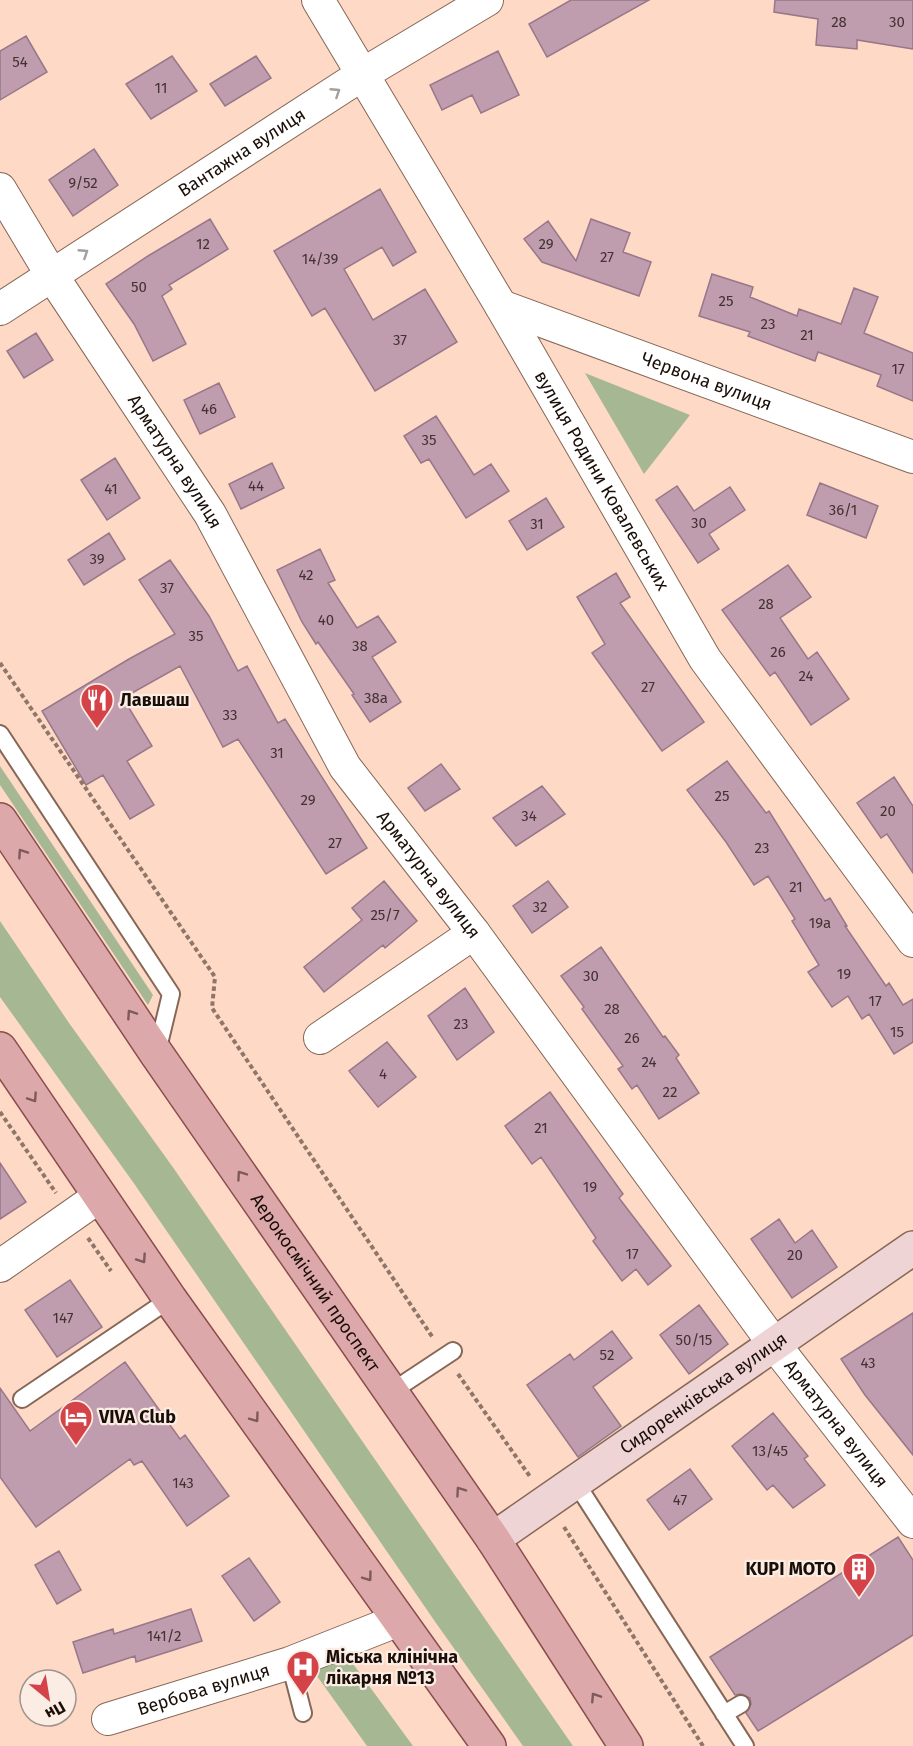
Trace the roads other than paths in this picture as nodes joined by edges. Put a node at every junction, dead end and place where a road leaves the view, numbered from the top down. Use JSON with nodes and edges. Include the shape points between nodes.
{"nodes":[{"id":1,"x":318,"y":0,"type":"edge"},
{"id":2,"x":487,"y":0,"type":"edge"},
{"id":3,"x":363,"y":74,"type":"junction"},
{"id":4,"x":0,"y":189,"type":"edge"},
{"id":5,"x":51,"y":274,"type":"junction"},
{"id":6,"x":501,"y":306,"type":"junction"},
{"id":7,"x":0,"y":309,"type":"edge"},
{"id":8,"x":913,"y":457,"type":"edge"},
{"id":9,"x":0,"y":734,"type":"edge"},
{"id":10,"x":0,"y":820,"type":"edge"},
{"id":11,"x":474,"y":933,"type":"junction"},
{"id":12,"x":913,"y":941,"type":"edge"},
{"id":13,"x":320,"y":1038,"type":"dead end"},
{"id":14,"x":0,"y":1049,"type":"edge"},
{"id":15,"x":156,"y":1053,"type":"junction"},
{"id":16,"x":100,"y":1196,"type":"junction"},
{"id":17,"x":913,"y":1248,"type":"edge"},
{"id":18,"x":0,"y":1266,"type":"edge"},
{"id":19,"x":170,"y":1299,"type":"junction"},
{"id":20,"x":774,"y":1344,"type":"junction"},
{"id":21,"x":449,"y":1354,"type":"road end"},
{"id":22,"x":391,"y":1392,"type":"junction"},
{"id":23,"x":22,"y":1399,"type":"dead end"},
{"id":24,"x":576,"y":1483,"type":"junction"},
{"id":25,"x":913,"y":1522,"type":"edge"},
{"id":26,"x":494,"y":1539,"type":"junction"},
{"id":27,"x":399,"y":1620,"type":"junction"},
{"id":28,"x":290,"y":1663,"type":"junction"},
{"id":29,"x":741,"y":1704,"type":"dead end"},
{"id":30,"x":303,"y":1713,"type":"dead end"},
{"id":31,"x":724,"y":1714,"type":"junction"},
{"id":32,"x":108,"y":1719,"type":"dead end"},
{"id":33,"x":489,"y":1746,"type":"edge"},
{"id":34,"x":626,"y":1746,"type":"edge"},
{"id":35,"x":745,"y":1746,"type":"edge"}],
"edges":[{"from":1,"to":3,"type":"street","name":"вулиця Родини Ковалевських"},
{"from":2,"to":3,"type":"street","name":"Вантажна вулиця"},
{"from":5,"to":3,"type":"street","name":"Вантажна вулиця","one_way":true},
{"from":3,"to":6,"type":"street","name":"вулиця Родини Ковалевських"},
{"from":4,"to":5,"type":"street","name":"Арматурна вулиця"},
{"from":5,"to":7,"type":"street","name":"Вантажна вулиця"},
{"from":5,"to":11,"type":"street","name":"Арматурна вулиця","via":[[210,514],[345,767]]},
{"from":6,"to":8,"type":"street","name":"Червона вулиця"},
{"from":6,"to":12,"type":"street","name":"вулиця Родини Ковалевських","via":[[705,659]]},
{"from":9,"to":15,"type":"lane","via":[[171,994]]},
{"from":15,"to":10,"type":"main road","name":"Аерокосмічний проспект","one_way":true},
{"from":11,"to":13,"type":"street"},
{"from":11,"to":20,"type":"street","name":"Арматурна вулиця"},
{"from":14,"to":16,"type":"main road","one_way":true},
{"from":22,"to":15,"type":"main road","name":"Аерокосмічний проспект","one_way":true},
{"from":16,"to":18,"type":"street"},
{"from":16,"to":19,"type":"main road","one_way":true},
{"from":17,"to":20,"type":"main road","name":"Сидоренківська вулиця"},
{"from":19,"to":23,"type":"lane"},
{"from":19,"to":27,"type":"main road","one_way":true},
{"from":20,"to":24,"type":"main road","name":"Сидоренківська вулиця"},
{"from":20,"to":25,"type":"street","name":"Арматурна вулиця"},
{"from":21,"to":22,"type":"lane"},
{"from":26,"to":22,"type":"main road","name":"Аерокосмічний проспект","one_way":true},
{"from":24,"to":26,"type":"main road","name":"Сидоренківська вулиця"},
{"from":24,"to":31,"type":"lane"},
{"from":34,"to":26,"type":"main road","name":"Аерокосмічний проспект","one_way":true},
{"from":27,"to":28,"type":"street","name":"Вербова вулиця"},
{"from":27,"to":33,"type":"main road"},
{"from":28,"to":30,"type":"lane"},
{"from":28,"to":32,"type":"street","name":"Вербова вулиця"},
{"from":29,"to":31,"type":"lane"},
{"from":31,"to":35,"type":"lane"}]}
